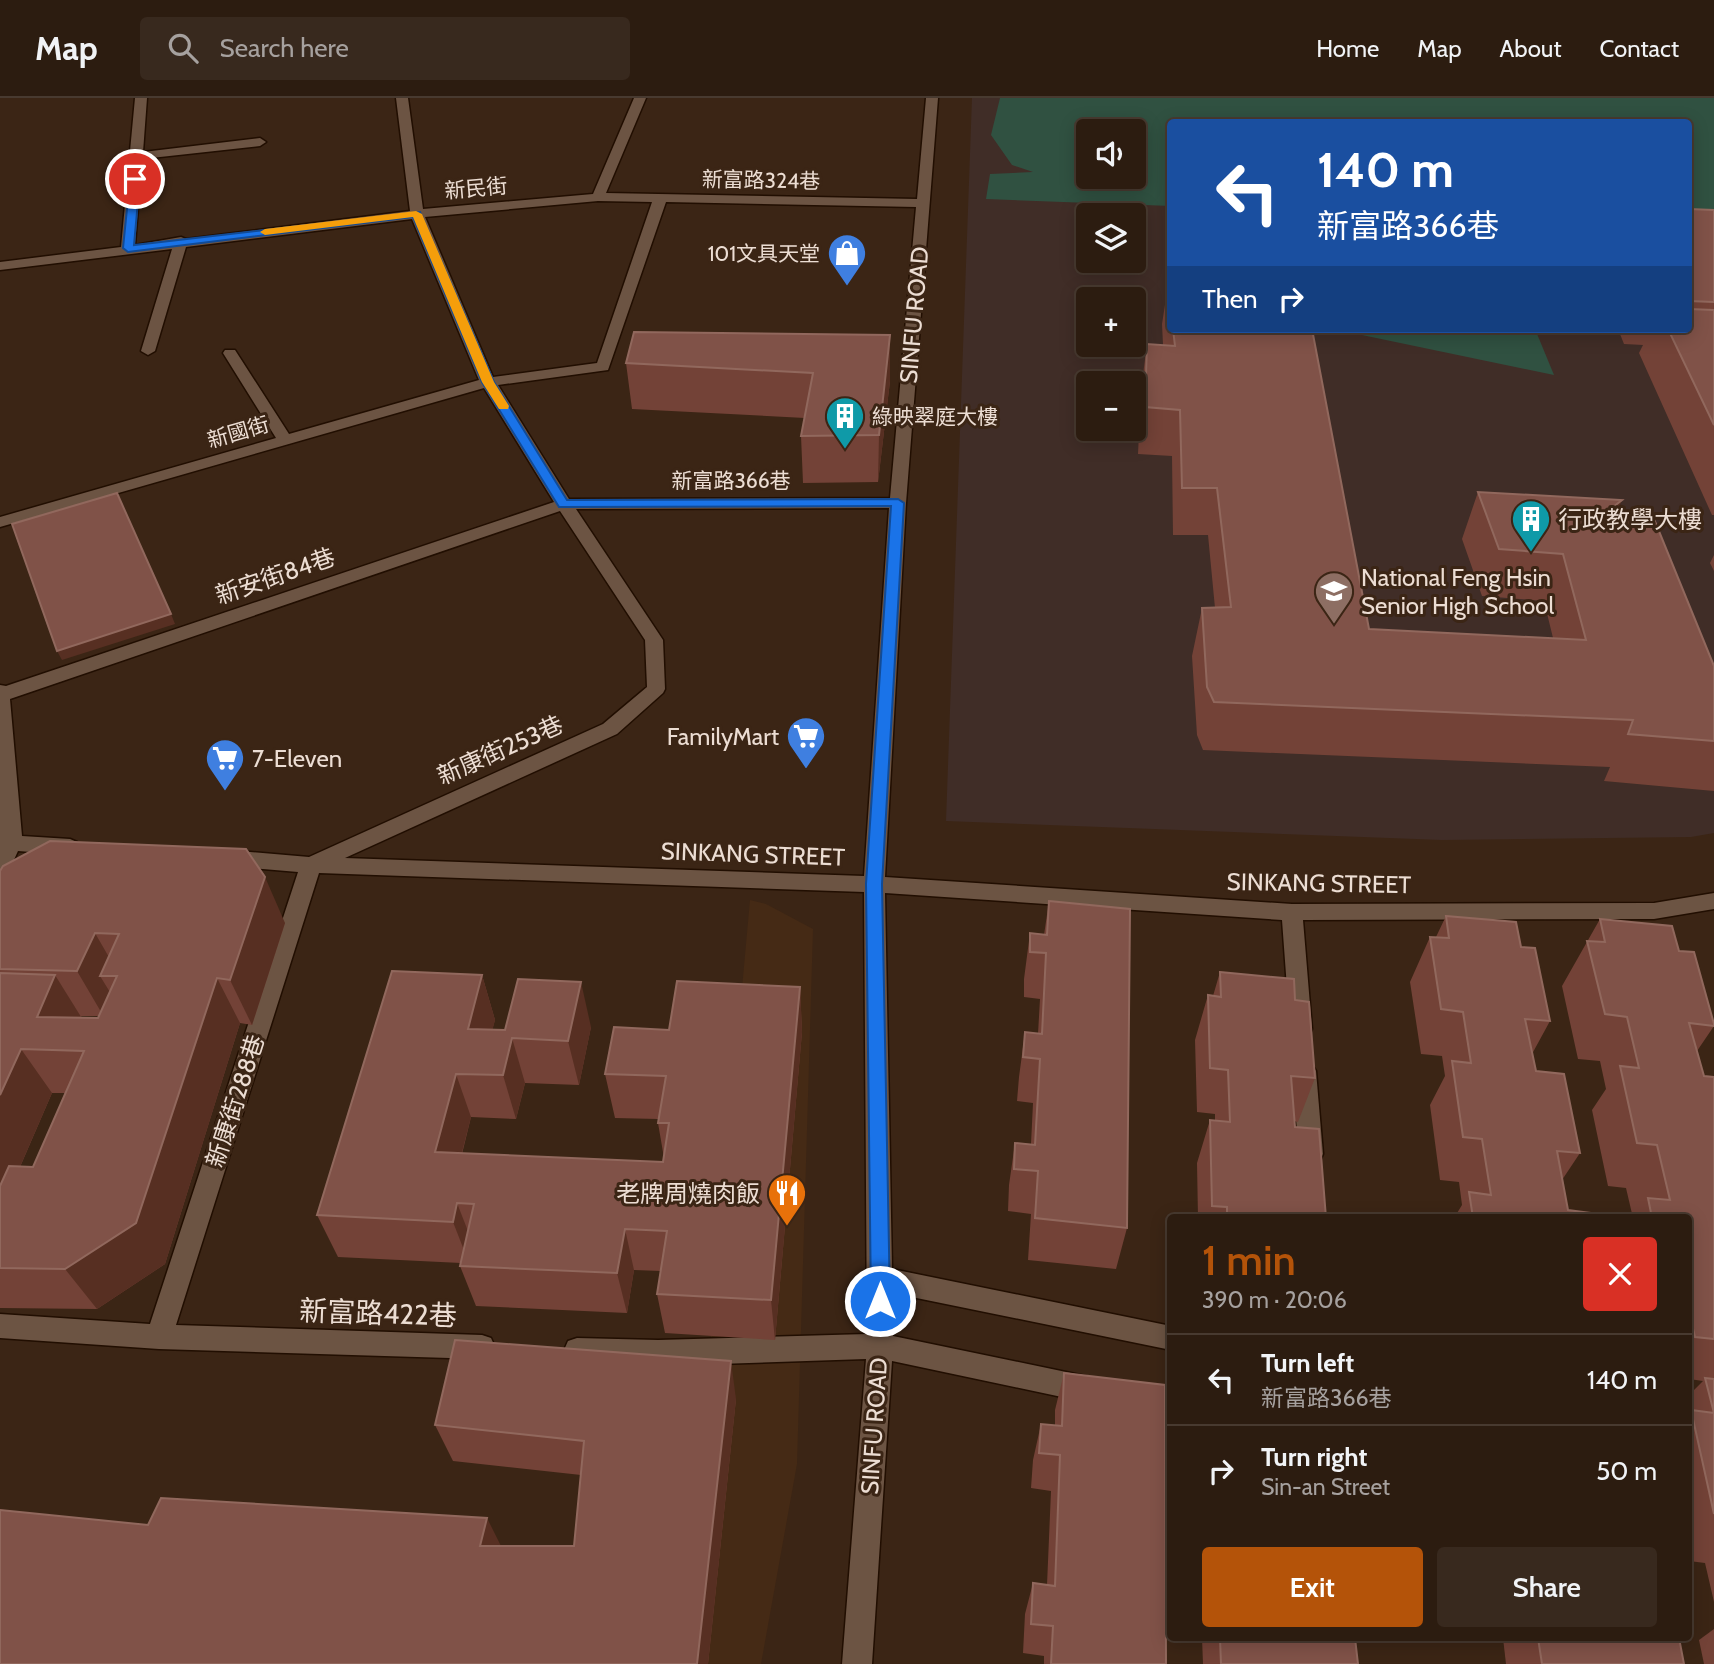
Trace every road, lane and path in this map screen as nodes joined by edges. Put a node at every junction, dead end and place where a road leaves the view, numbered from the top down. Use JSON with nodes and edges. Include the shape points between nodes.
{"nodes":[{"id":1,"x":141,"y":98,"type":"edge"},
{"id":2,"x":402,"y":98,"type":"edge"},
{"id":3,"x":640,"y":98,"type":"edge"},
{"id":4,"x":932,"y":98,"type":"edge"},
{"id":5,"x":260,"y":142,"type":"dead end"},
{"id":6,"x":138,"y":156,"type":"junction"},
{"id":7,"x":598,"y":197,"type":"junction"},
{"id":8,"x":660,"y":199,"type":"junction"},
{"id":9,"x":924,"y":203,"type":"junction"},
{"id":10,"x":416,"y":214,"type":"junction"},
{"id":11,"x":181,"y":241,"type":"junction"},
{"id":12,"x":128,"y":248,"type":"junction"},
{"id":13,"x":0,"y":266,"type":"edge"},
{"id":14,"x":148,"y":351,"type":"dead end"},
{"id":15,"x":230,"y":352,"type":"dead end"},
{"id":16,"x":488,"y":382,"type":"junction"},
{"id":17,"x":285,"y":440,"type":"junction"},
{"id":18,"x":898,"y":503,"type":"junction"},
{"id":19,"x":564,"y":504,"type":"junction"},
{"id":20,"x":0,"y":522,"type":"edge"},
{"id":21,"x":1,"y":693,"type":"edge"},
{"id":22,"x":6,"y":842,"type":"edge"},
{"id":23,"x":94,"y":849,"type":"edge"},
{"id":24,"x":202,"y":857,"type":"edge"},
{"id":25,"x":311,"y":865,"type":"junction"},
{"id":26,"x":0,"y":869,"type":"edge"},
{"id":27,"x":874,"y":884,"type":"junction"},
{"id":28,"x":1714,"y":901,"type":"edge"},
{"id":29,"x":1654,"y":911,"type":"junction"},
{"id":30,"x":1292,"y":912,"type":"junction"},
{"id":31,"x":1661,"y":937,"type":"edge"},
{"id":32,"x":1313,"y":1176,"type":"edge"},
{"id":33,"x":881,"y":1279,"type":"junction"},
{"id":34,"x":0,"y":1326,"type":"edge"},
{"id":35,"x":159,"y":1337,"type":"junction"},
{"id":36,"x":1167,"y":1337,"type":"edge"},
{"id":37,"x":880,"y":1346,"type":"junction"},
{"id":38,"x":506,"y":1348,"type":"edge"},
{"id":39,"x":547,"y":1349,"type":"edge"},
{"id":40,"x":1118,"y":1395,"type":"edge"},
{"id":41,"x":857,"y":1664,"type":"edge"}],
"edges":[{"from":1,"to":6,"type":"street"},
{"from":2,"to":10,"type":"street"},
{"from":3,"to":7,"type":"street"},
{"from":4,"to":9,"type":"street","name":"SINFU ROAD"},
{"from":5,"to":6,"type":"street"},
{"from":6,"to":12,"type":"street"},
{"from":7,"to":8,"type":"street","name":"新富路324巷"},
{"from":7,"to":10,"type":"street","name":"新民街"},
{"from":8,"to":9,"type":"street","name":"新富路324巷"},
{"from":8,"to":16,"type":"street","name":"新國街","via":[[603,367]]},
{"from":9,"to":18,"type":"street","name":"SINFU ROAD"},
{"from":10,"to":11,"type":"street","name":"新民街"},
{"from":10,"to":16,"type":"street"},
{"from":11,"to":12,"type":"street","name":"新民街"},
{"from":11,"to":14,"type":"street"},
{"from":12,"to":13,"type":"street","name":"新民街"},
{"from":15,"to":17,"type":"street"},
{"from":16,"to":17,"type":"street","name":"新國街"},
{"from":16,"to":19,"type":"street"},
{"from":17,"to":20,"type":"street","name":"新國街"},
{"from":18,"to":19,"type":"street","name":"新富路366巷"},
{"from":18,"to":27,"type":"street","name":"SINFU ROAD"},
{"from":19,"to":21,"type":"street","name":"新安街84巷"},
{"from":19,"to":25,"type":"street","name":"新康街253巷","via":[[654,640],[656,689],[610,729]]},
{"from":21,"to":22,"type":"street"},
{"from":22,"to":23,"type":"street"},
{"from":22,"to":26,"type":"street"},
{"from":24,"to":25,"type":"street","name":"SINKANG STREET"},
{"from":25,"to":27,"type":"street","name":"SINKANG STREET"},
{"from":25,"to":35,"type":"street","name":"新康街288巷"},
{"from":27,"to":30,"type":"street","name":"SINKANG STREET"},
{"from":27,"to":33,"type":"street","name":"SINFU ROAD"},
{"from":28,"to":29,"type":"street","name":"SINKANG STREET"},
{"from":29,"to":30,"type":"street","name":"SINKANG STREET"},
{"from":29,"to":31,"type":"street"},
{"from":30,"to":32,"type":"street"},
{"from":33,"to":36,"type":"street"},
{"from":33,"to":37,"type":"street","name":"SINFU ROAD"},
{"from":34,"to":35,"type":"street","name":"新富路422巷"},
{"from":35,"to":38,"type":"street","name":"新富路422巷"},
{"from":37,"to":39,"type":"street","via":[[658,1353]]},
{"from":37,"to":40,"type":"street"},
{"from":37,"to":41,"type":"street","name":"SINFU ROAD"}]}
